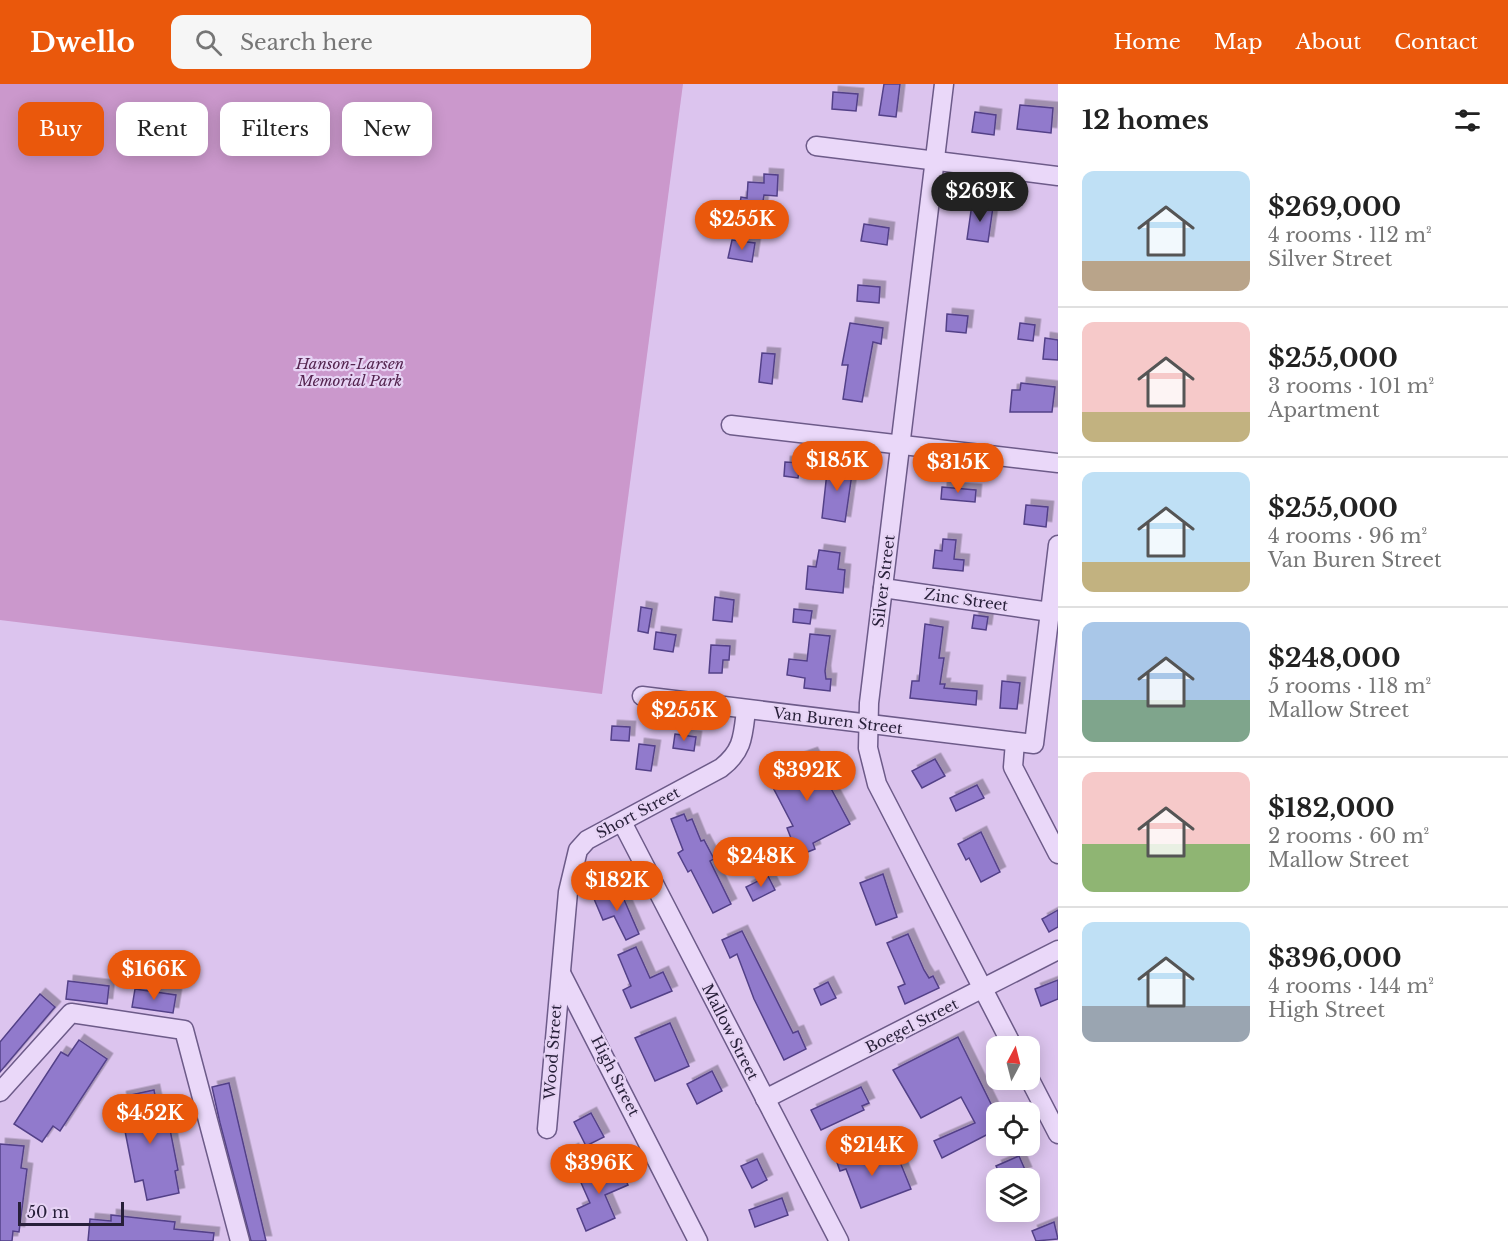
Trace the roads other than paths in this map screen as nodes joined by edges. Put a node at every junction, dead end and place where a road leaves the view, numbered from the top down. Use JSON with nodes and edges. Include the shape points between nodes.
{"nodes":[{"id":1,"x":944,"y":84,"type":"edge"},
{"id":2,"x":816,"y":146,"type":"dead end"},
{"id":3,"x":935,"y":161,"type":"junction"},
{"id":4,"x":1058,"y":176,"type":"edge"},
{"id":5,"x":732,"y":425,"type":"dead end"},
{"id":6,"x":900,"y":444,"type":"junction"},
{"id":7,"x":1058,"y":463,"type":"edge"},
{"id":8,"x":1058,"y":545,"type":"edge"},
{"id":9,"x":883,"y":588,"type":"junction"},
{"id":10,"x":1050,"y":612,"type":"junction"},
{"id":11,"x":642,"y":696,"type":"dead end"},
{"id":12,"x":746,"y":710,"type":"junction"},
{"id":13,"x":868,"y":724,"type":"junction"},
{"id":14,"x":1015,"y":742,"type":"junction"},
{"id":15,"x":622,"y":822,"type":"junction"},
{"id":16,"x":1058,"y":854,"type":"edge"},
{"id":17,"x":1058,"y":950,"type":"edge"},
{"id":18,"x":562,"y":975,"type":"junction"},
{"id":19,"x":984,"y":990,"type":"junction"},
{"id":20,"x":1007,"y":1036,"type":"edge"},
{"id":21,"x":1035,"y":1090,"type":"edge"},
{"id":22,"x":0,"y":1092,"type":"edge"},
{"id":23,"x":765,"y":1099,"type":"junction"},
{"id":24,"x":548,"y":1129,"type":"dead end"},
{"id":25,"x":1058,"y":1134,"type":"edge"},
{"id":26,"x":240,"y":1241,"type":"edge"},
{"id":27,"x":698,"y":1241,"type":"edge"},
{"id":28,"x":839,"y":1241,"type":"edge"}],
"edges":[{"from":1,"to":3,"type":"street","name":"Silver Street"},
{"from":2,"to":3,"type":"street"},
{"from":3,"to":4,"type":"street"},
{"from":3,"to":6,"type":"street","name":"Silver Street"},
{"from":5,"to":6,"type":"street"},
{"from":6,"to":7,"type":"street"},
{"from":6,"to":9,"type":"street","name":"Silver Street"},
{"from":8,"to":10,"type":"street"},
{"from":9,"to":10,"type":"street","name":"Zinc Street"},
{"from":9,"to":13,"type":"street","name":"Silver Street"},
{"from":10,"to":14,"type":"street","name":"Van Buren Street","via":[[1034,744]]},
{"from":11,"to":12,"type":"street","name":"Van Buren Street"},
{"from":12,"to":13,"type":"street","name":"Van Buren Street"},
{"from":12,"to":15,"type":"street","name":"Short Street","via":[[739,751],[732,760]]},
{"from":13,"to":14,"type":"street","name":"Van Buren Street"},
{"from":13,"to":19,"type":"street","name":"Silver Street","via":[[868,748],[877,784]]},
{"from":14,"to":16,"type":"street","via":[[1013,767]]},
{"from":15,"to":18,"type":"street","name":"Short Street","via":[[587,840],[578,850],[568,892]]},
{"from":15,"to":23,"type":"street","name":"Mallow Street"},
{"from":17,"to":19,"type":"street","name":"Boegel Street"},
{"from":18,"to":24,"type":"street","name":"Wood Street","via":[[558,985]]},
{"from":18,"to":27,"type":"street","name":"High Street"},
{"from":19,"to":20,"type":"street","name":"Silver Street"},
{"from":19,"to":23,"type":"street","name":"Boegel Street"},
{"from":21,"to":25,"type":"street"},
{"from":22,"to":26,"type":"street","via":[[70,1013],[184,1030]]},
{"from":23,"to":28,"type":"street","name":"Mallow Street"}]}
